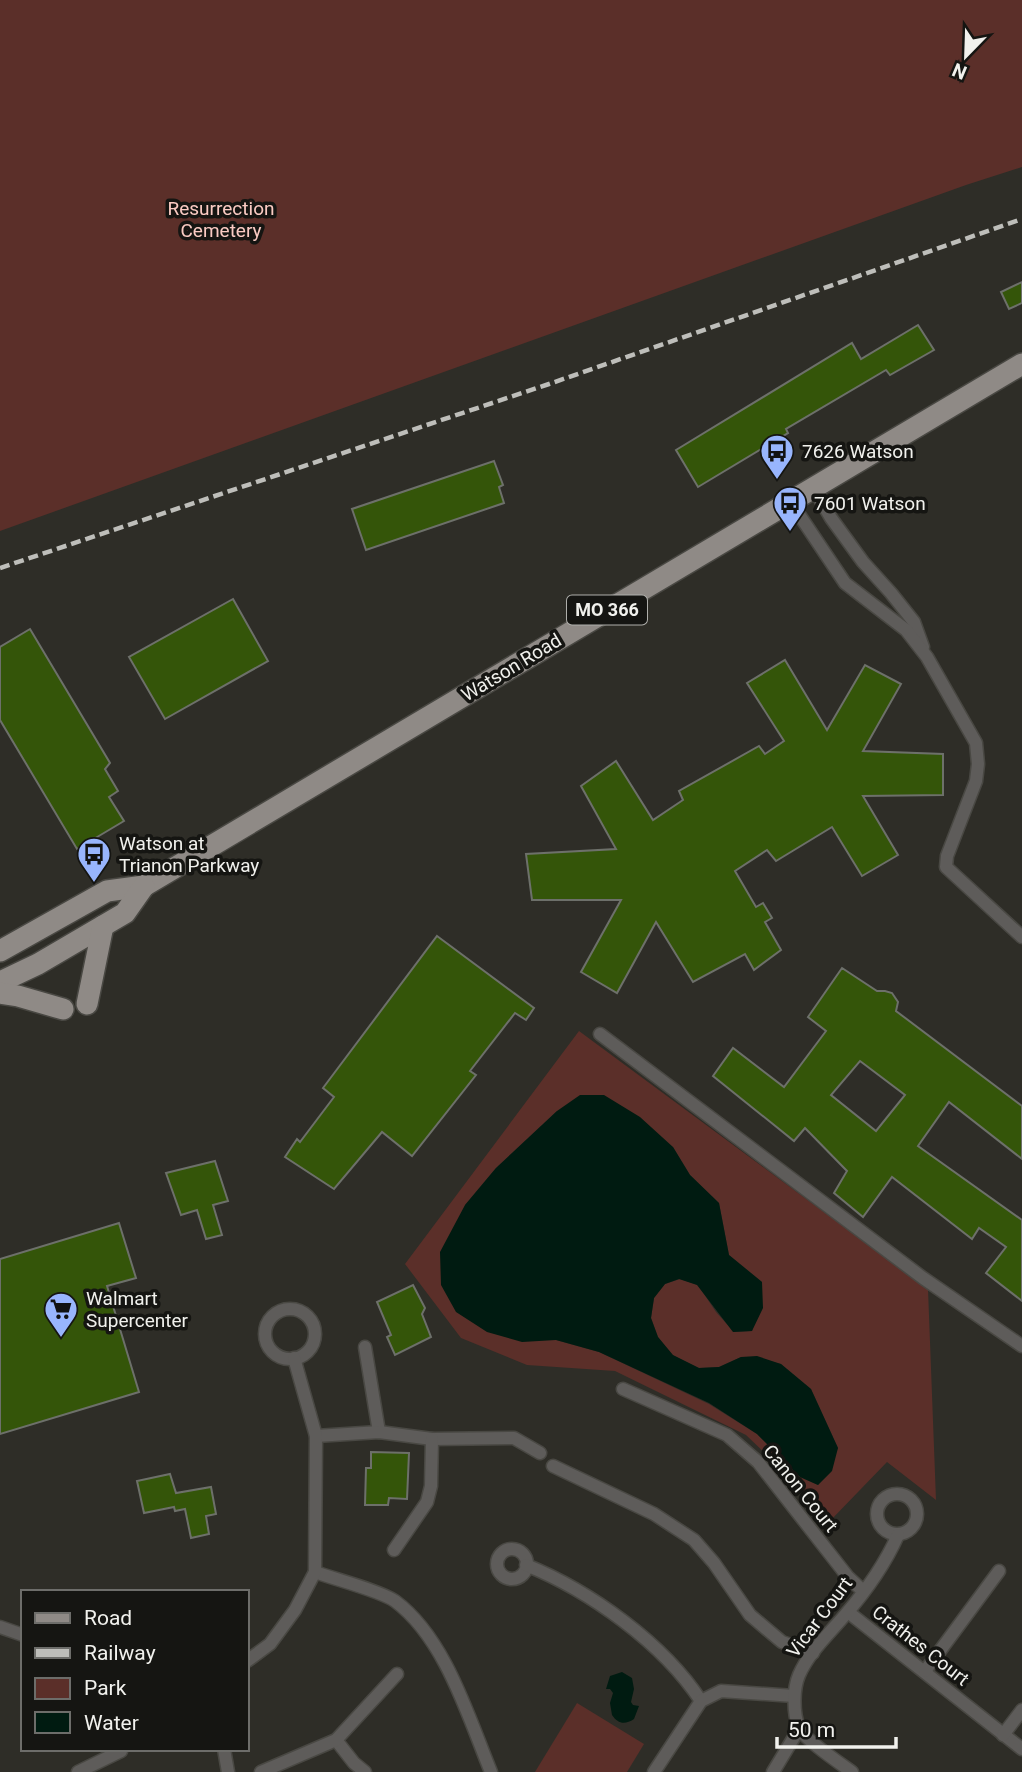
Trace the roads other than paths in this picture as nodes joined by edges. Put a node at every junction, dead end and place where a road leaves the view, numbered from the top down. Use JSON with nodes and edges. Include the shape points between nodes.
{"nodes":[{"id":1,"x":1022,"y":364,"type":"edge"},
{"id":2,"x":813,"y":487,"type":"junction"},
{"id":3,"x":790,"y":501,"type":"junction"},
{"id":4,"x":927,"y":657,"type":"junction"},
{"id":5,"x":144,"y":886,"type":"junction"},
{"id":6,"x":103,"y":926,"type":"junction"},
{"id":7,"x":1022,"y":937,"type":"edge"},
{"id":8,"x":0,"y":951,"type":"edge"},
{"id":9,"x":0,"y":982,"type":"edge"},
{"id":10,"x":0,"y":992,"type":"edge"},
{"id":11,"x":87,"y":1004,"type":"dead end"},
{"id":12,"x":63,"y":1009,"type":"dead end"},
{"id":13,"x":600,"y":1034,"type":"dead end"},
{"id":14,"x":1022,"y":1346,"type":"edge"},
{"id":15,"x":365,"y":1347,"type":"dead end"},
{"id":16,"x":294,"y":1358,"type":"junction"},
{"id":17,"x":623,"y":1389,"type":"dead end"},
{"id":18,"x":379,"y":1432,"type":"junction"},
{"id":19,"x":316,"y":1436,"type":"junction"},
{"id":20,"x":432,"y":1439,"type":"junction"},
{"id":21,"x":540,"y":1453,"type":"dead end"},
{"id":22,"x":553,"y":1466,"type":"dead end"},
{"id":23,"x":898,"y":1535,"type":"dead end"},
{"id":24,"x":394,"y":1550,"type":"dead end"},
{"id":25,"x":526,"y":1564,"type":"dead end"},
{"id":26,"x":999,"y":1571,"type":"dead end"},
{"id":27,"x":315,"y":1572,"type":"junction"},
{"id":28,"x":863,"y":1591,"type":"junction"},
{"id":29,"x":848,"y":1612,"type":"junction"},
{"id":30,"x":0,"y":1628,"type":"edge"},
{"id":31,"x":21,"y":1635,"type":"edge"},
{"id":32,"x":813,"y":1653,"type":"junction"},
{"id":33,"x":248,"y":1660,"type":"edge"},
{"id":34,"x":925,"y":1671,"type":"junction"},
{"id":35,"x":397,"y":1674,"type":"dead end"},
{"id":36,"x":794,"y":1696,"type":"junction"},
{"id":37,"x":701,"y":1701,"type":"junction"},
{"id":38,"x":1022,"y":1710,"type":"edge"},
{"id":39,"x":799,"y":1729,"type":"junction"},
{"id":40,"x":1003,"y":1735,"type":"junction"},
{"id":41,"x":336,"y":1740,"type":"junction"},
{"id":42,"x":1022,"y":1749,"type":"edge"},
{"id":43,"x":121,"y":1751,"type":"edge"},
{"id":44,"x":224,"y":1751,"type":"edge"},
{"id":45,"x":78,"y":1772,"type":"edge"},
{"id":46,"x":228,"y":1772,"type":"edge"},
{"id":47,"x":261,"y":1772,"type":"edge"},
{"id":48,"x":365,"y":1772,"type":"edge"},
{"id":49,"x":491,"y":1772,"type":"edge"},
{"id":50,"x":654,"y":1772,"type":"edge"},
{"id":51,"x":773,"y":1772,"type":"edge"},
{"id":52,"x":852,"y":1772,"type":"edge"}],
"edges":[{"from":1,"to":2,"type":"main road","name":"Watson Road","number":"MO 366"},
{"from":2,"to":3,"type":"main road","name":"Watson Road","number":"MO 366"},
{"from":2,"to":4,"type":"street","via":[[863,562],[914,622]]},
{"from":3,"to":4,"type":"street","via":[[845,583],[906,630]]},
{"from":3,"to":5,"type":"main road","name":"Watson Road","number":"MO 366"},
{"from":4,"to":7,"type":"street","via":[[977,752],[976,781],[946,867]]},
{"from":5,"to":6,"type":"main road","name":"Watson Road","number":"MO 366","via":[[125,913]]},
{"from":5,"to":8,"type":"main road","name":"Watson Road","number":"MO 366","via":[[107,891]]},
{"from":6,"to":9,"type":"main road","name":"Watson Road","number":"MO 366"},
{"from":6,"to":11,"type":"main road"},
{"from":10,"to":12,"type":"main road"},
{"from":13,"to":14,"type":"street","via":[[923,1278]]},
{"from":15,"to":18,"type":"street"},
{"from":16,"to":16,"type":"street","via":[[313,1344],[314,1327],[305,1314],[289,1309],[274,1314],[265,1336],[278,1355]]},
{"from":16,"to":19,"type":"street"},
{"from":17,"to":28,"type":"street","name":"Canon Court","via":[[727,1434],[758,1462]]},
{"from":18,"to":19,"type":"street"},
{"from":18,"to":20,"type":"street"},
{"from":19,"to":27,"type":"street"},
{"from":20,"to":21,"type":"street","via":[[514,1438]]},
{"from":20,"to":24,"type":"street","via":[[427,1502]]},
{"from":22,"to":32,"type":"street","via":[[654,1514],[694,1540],[750,1615],[782,1642]]},
{"from":23,"to":28,"type":"street","name":"Vicar Court"},
{"from":25,"to":37,"type":"street","via":[[608,1611],[685,1676]]},
{"from":26,"to":34,"type":"street"},
{"from":27,"to":33,"type":"street","via":[[270,1644]]},
{"from":27,"to":49,"type":"street","via":[[394,1600],[429,1634]]},
{"from":28,"to":29,"type":"street","name":"Vicar Court"},
{"from":29,"to":32,"type":"street","name":"Vicar Court"},
{"from":29,"to":34,"type":"street","name":"Crathes Court"},
{"from":30,"to":31,"type":"street"},
{"from":32,"to":36,"type":"street","name":"Vicar Court","via":[[799,1676]]},
{"from":34,"to":40,"type":"street","name":"Crathes Court"},
{"from":35,"to":41,"type":"street"},
{"from":36,"to":37,"type":"street","via":[[721,1691]]},
{"from":36,"to":39,"type":"street","name":"Vicar Court"},
{"from":37,"to":50,"type":"street"},
{"from":38,"to":40,"type":"street"},
{"from":39,"to":51,"type":"street"},
{"from":39,"to":52,"type":"street"},
{"from":40,"to":42,"type":"street","name":"Crathes Court"},
{"from":41,"to":47,"type":"street"},
{"from":41,"to":48,"type":"street"},
{"from":43,"to":45,"type":"street"},
{"from":44,"to":46,"type":"street"}]}
